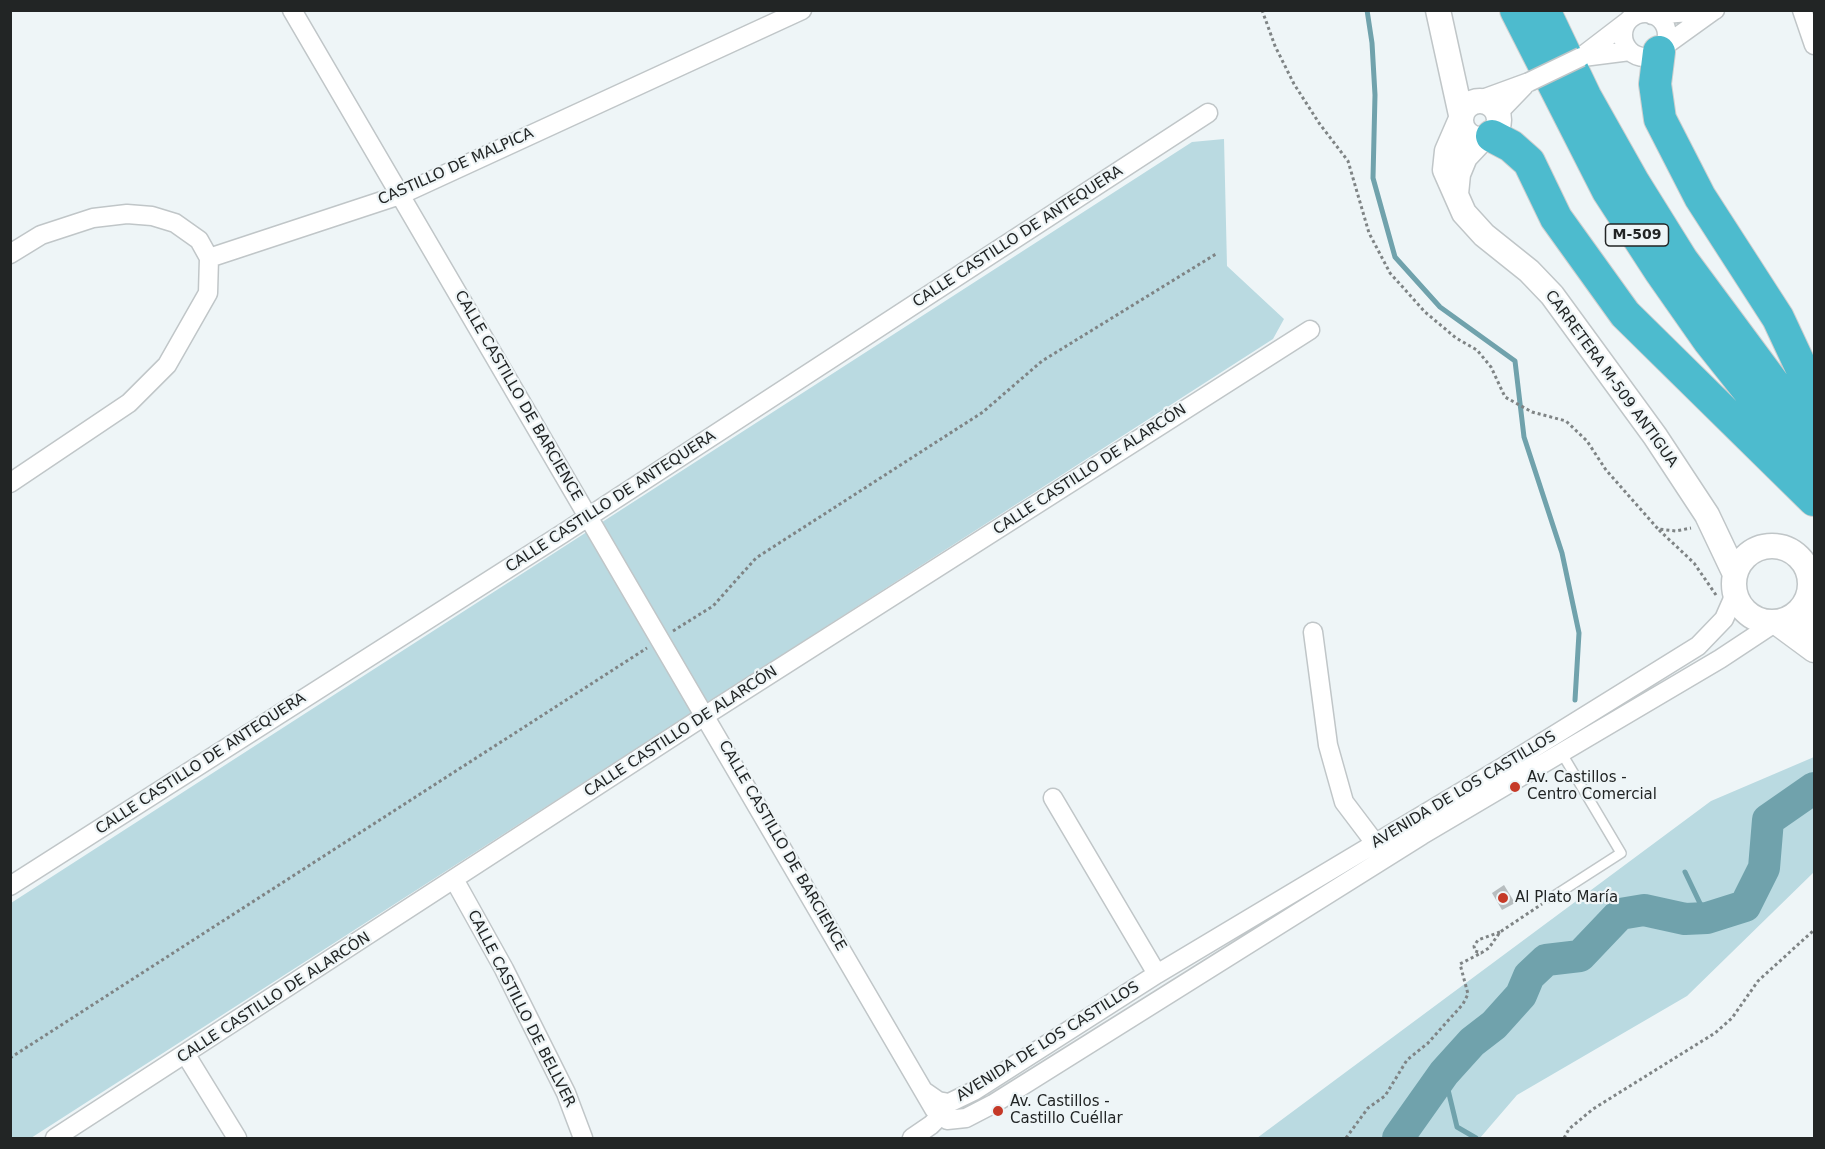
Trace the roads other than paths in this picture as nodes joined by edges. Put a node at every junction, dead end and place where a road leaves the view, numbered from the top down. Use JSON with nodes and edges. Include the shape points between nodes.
{"nodes":[{"id":1,"x":292,"y":10,"type":"edge"},
{"id":2,"x":802,"y":10,"type":"edge"},
{"id":3,"x":1438,"y":10,"type":"edge"},
{"id":4,"x":1516,"y":10,"type":"edge"},
{"id":5,"x":1544,"y":10,"type":"edge"},
{"id":6,"x":1802,"y":10,"type":"edge"},
{"id":7,"x":1714,"y":11,"type":"edge"},
{"id":8,"x":1638,"y":15,"type":"edge"},
{"id":9,"x":1815,"y":45,"type":"edge"},
{"id":10,"x":1651,"y":50,"type":"junction"},
{"id":11,"x":1581,"y":57,"type":"junction"},
{"id":12,"x":1529,"y":82,"type":"junction"},
{"id":13,"x":1466,"y":112,"type":"junction"},
{"id":14,"x":1208,"y":113,"type":"dead end"},
{"id":15,"x":1490,"y":130,"type":"junction"},
{"id":16,"x":400,"y":195,"type":"junction"},
{"id":17,"x":1456,"y":200,"type":"junction"},
{"id":18,"x":10,"y":254,"type":"edge"},
{"id":19,"x":209,"y":258,"type":"junction"},
{"id":20,"x":1310,"y":330,"type":"dead end"},
{"id":21,"x":1815,"y":395,"type":"edge"},
{"id":22,"x":1815,"y":438,"type":"edge"},
{"id":23,"x":1815,"y":473,"type":"edge"},
{"id":24,"x":10,"y":483,"type":"edge"},
{"id":25,"x":1815,"y":500,"type":"edge"},
{"id":26,"x":1707,"y":515,"type":"junction"},
{"id":27,"x":589,"y":517,"type":"junction"},
{"id":28,"x":1754,"y":550,"type":"junction"},
{"id":29,"x":1810,"y":573,"type":"edge"},
{"id":30,"x":1732,"y":593,"type":"junction"},
{"id":31,"x":1805,"y":603,"type":"junction"},
{"id":32,"x":1776,"y":622,"type":"junction"},
{"id":33,"x":1815,"y":628,"type":"edge"},
{"id":34,"x":1313,"y":632,"type":"dead end"},
{"id":35,"x":1815,"y":650,"type":"edge"},
{"id":36,"x":706,"y":715,"type":"junction"},
{"id":37,"x":1561,"y":752,"type":"junction"},
{"id":38,"x":1053,"y":798,"type":"dead end"},
{"id":39,"x":1375,"y":843,"type":"junction"},
{"id":40,"x":455,"y":881,"type":"junction"},
{"id":41,"x":10,"y":886,"type":"edge"},
{"id":42,"x":1551,"y":898,"type":"road end"},
{"id":43,"x":1157,"y":974,"type":"junction"},
{"id":44,"x":186,"y":1055,"type":"junction"},
{"id":45,"x":941,"y":1109,"type":"junction"},
{"id":46,"x":56,"y":1138,"type":"edge"},
{"id":47,"x":237,"y":1138,"type":"edge"},
{"id":48,"x":584,"y":1138,"type":"edge"},
{"id":49,"x":912,"y":1138,"type":"edge"}],
"edges":[{"from":1,"to":16,"type":"street","name":"CALLE CASTILLO DE BARCIENCE"},
{"from":2,"to":16,"type":"street","name":"CASTILLO DE MALPICA"},
{"from":3,"to":13,"type":"street"},
{"from":4,"to":23,"type":"highway","number":"M-509","via":[[1608,191],[1709,341]]},
{"from":5,"to":22,"type":"highway","number":"M-509","via":[[1634,183],[1682,260]]},
{"from":6,"to":9,"type":"street"},
{"from":7,"to":8,"type":"street"},
{"from":7,"to":10,"type":"street"},
{"from":8,"to":10,"type":"street","via":[[1665,28]]},
{"from":8,"to":10,"type":"street","via":[[1623,36]]},
{"from":8,"to":11,"type":"street"},
{"from":10,"to":11,"type":"street"},
{"from":10,"to":21,"type":"highway","via":[[1660,119],[1700,197],[1778,318]]},
{"from":11,"to":12,"type":"street","bridge":true},
{"from":12,"to":13,"type":"street"},
{"from":12,"to":15,"type":"street"},
{"from":13,"to":15,"type":"street","via":[[1467,135]]},
{"from":13,"to":15,"type":"street","via":[[1487,102]]},
{"from":13,"to":17,"type":"street","name":"CARRETERA M-509 ANTIGUA","via":[[1447,151],[1445,170]]},
{"from":14,"to":27,"type":"street","name":"CALLE CASTILLO DE ANTEQUERA"},
{"from":15,"to":17,"type":"street","via":[[1465,157],[1458,174]]},
{"from":15,"to":25,"type":"highway","via":[[1529,162],[1556,218],[1625,314]]},
{"from":16,"to":19,"type":"street","name":"CASTILLO DE MALPICA"},
{"from":16,"to":27,"type":"street","name":"CALLE CASTILLO DE BARCIENCE"},
{"from":17,"to":26,"type":"street","name":"CARRETERA M-509 ANTIGUA","via":[[1484,235],[1552,295]]},
{"from":18,"to":19,"type":"street","via":[[41,235],[93,218],[127,214],[175,223],[199,240]]},
{"from":19,"to":24,"type":"street","via":[[207,293],[167,364],[129,403]]},
{"from":20,"to":36,"type":"street","name":"CALLE CASTILLO DE ALARCÓN"},
{"from":26,"to":28,"type":"street","name":"CARRETERA M-509 ANTIGUA","via":[[1732,538]]},
{"from":26,"to":30,"type":"street","name":"CARRETERA M-509 ANTIGUA"},
{"from":27,"to":36,"type":"street","name":"CALLE CASTILLO DE BARCIENCE"},
{"from":27,"to":41,"type":"street","name":"CALLE CASTILLO DE ANTEQUERA"},
{"from":28,"to":29,"type":"street","via":[[1777,546],[1798,556]]},
{"from":28,"to":30,"type":"street","via":[[1738,564]]},
{"from":29,"to":31,"type":"street"},
{"from":30,"to":32,"type":"street","via":[[1750,616]]},
{"from":30,"to":39,"type":"street","name":"AVENIDA DE LOS CASTILLOS","via":[[1724,619],[1698,646]]},
{"from":31,"to":32,"type":"street","via":[[1792,616]]},
{"from":31,"to":33,"type":"street"},
{"from":32,"to":35,"type":"street"},
{"from":32,"to":37,"type":"street","name":"AVENIDA DE LOS CASTILLOS"},
{"from":34,"to":39,"type":"street","via":[[1328,745],[1344,801]]},
{"from":36,"to":40,"type":"street","name":"CALLE CASTILLO DE ALARCÓN"},
{"from":36,"to":45,"type":"street","name":"CALLE CASTILLO DE BARCIENCE","via":[[925,1092]]},
{"from":37,"to":42,"type":"lane","via":[[1621,853]]},
{"from":37,"to":45,"type":"street","name":"AVENIDA DE LOS CASTILLOS","via":[[993,1104],[955,1121]]},
{"from":38,"to":43,"type":"street"},
{"from":39,"to":43,"type":"street","name":"AVENIDA DE LOS CASTILLOS"},
{"from":40,"to":44,"type":"street","name":"CALLE CASTILLO DE ALARCÓN"},
{"from":40,"to":48,"type":"street","name":"CALLE CASTILLO DE BELLVER","via":[[556,1072]]},
{"from":43,"to":45,"type":"street","name":"AVENIDA DE LOS CASTILLOS"},
{"from":44,"to":46,"type":"street","name":"CALLE CASTILLO DE ALARCÓN"},
{"from":44,"to":47,"type":"street"},
{"from":45,"to":49,"type":"street"}]}
